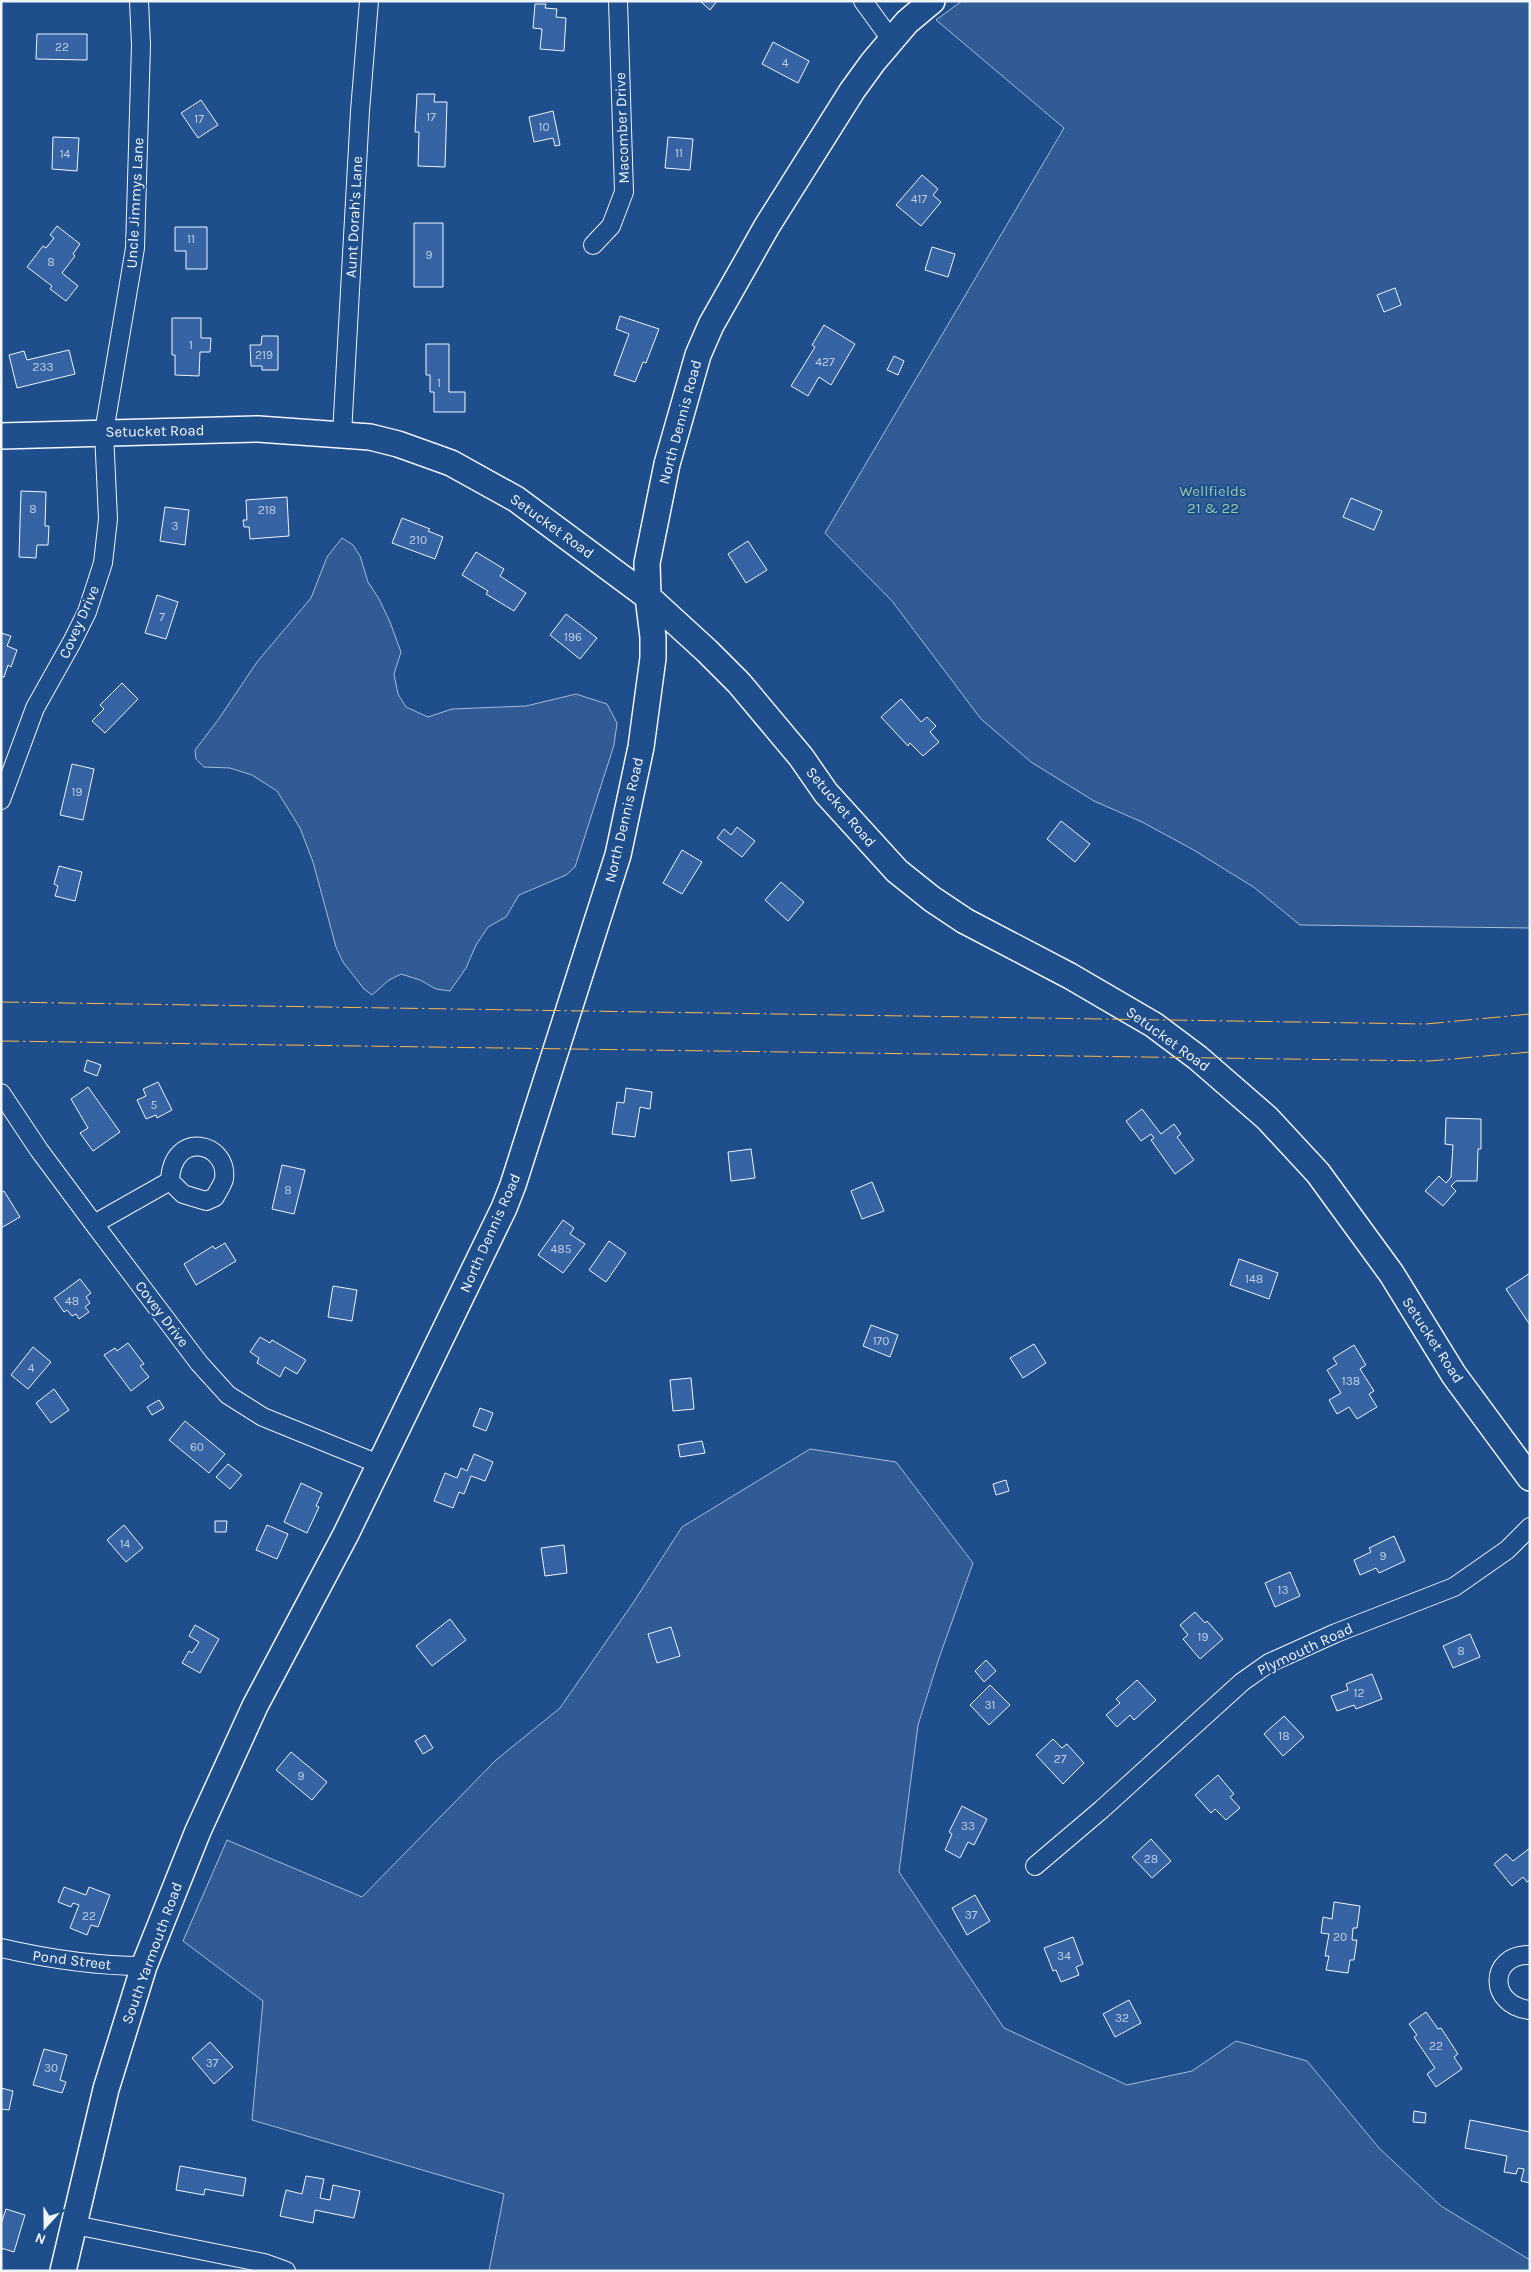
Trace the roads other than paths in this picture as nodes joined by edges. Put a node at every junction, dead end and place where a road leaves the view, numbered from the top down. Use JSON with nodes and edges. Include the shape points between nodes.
{"nodes":[{"id":1,"x":139,"y":1,"type":"edge"},
{"id":2,"x":369,"y":1,"type":"edge"},
{"id":3,"x":618,"y":1,"type":"edge"},
{"id":4,"x":863,"y":1,"type":"edge"},
{"id":5,"x":932,"y":1,"type":"edge"},
{"id":6,"x":892,"y":41,"type":"junction"},
{"id":7,"x":593,"y":245,"type":"dead end"},
{"id":8,"x":104,"y":432,"type":"junction"},
{"id":9,"x":342,"y":434,"type":"junction"},
{"id":10,"x":1,"y":436,"type":"edge"},
{"id":11,"x":648,"y":597,"type":"junction"},
{"id":12,"x":7,"y":764,"type":"edge"},
{"id":13,"x":1,"y":800,"type":"edge"},
{"id":14,"x":1,"y":1093,"type":"edge"},
{"id":15,"x":170,"y":1182,"type":"dead end"},
{"id":16,"x":94,"y":1224,"type":"junction"},
{"id":17,"x":381,"y":1464,"type":"junction"},
{"id":18,"x":1530,"y":1478,"type":"edge"},
{"id":19,"x":1530,"y":1527,"type":"edge"},
{"id":20,"x":283,"y":1651,"type":"joint"},
{"id":21,"x":1035,"y":1866,"type":"dead end"},
{"id":22,"x":1,"y":1948,"type":"edge"},
{"id":23,"x":1530,"y":1955,"type":"edge"},
{"id":24,"x":144,"y":1966,"type":"junction"},
{"id":25,"x":1530,"y":2010,"type":"edge"},
{"id":26,"x":75,"y":2225,"type":"junction"},
{"id":27,"x":63,"y":2271,"type":"edge"},
{"id":28,"x":286,"y":2271,"type":"edge"}],
"edges":[{"from":1,"to":8,"type":"street","name":"Uncle Jimmys Lane","via":[[141,45],[135,248]]},
{"from":2,"to":9,"type":"street","name":"Aunt Dorah's Lane"},
{"from":3,"to":7,"type":"street","name":"Macomber Drive","via":[[624,192],[611,226]]},
{"from":4,"to":6,"type":"street"},
{"from":5,"to":6,"type":"main road","name":"North Dennis Road","via":[[907,22]]},
{"from":6,"to":11,"type":"main road","name":"North Dennis Road","via":[[852,91],[793,183],[698,355],[655,516],[647,564]]},
{"from":8,"to":9,"type":"main road","name":"Setucket Road","via":[[258,429]]},
{"from":8,"to":10,"type":"main road","name":"Setucket Road"},
{"from":8,"to":12,"type":"street","name":"Covey Drive","via":[[108,519],[100,571],[87,612]]},
{"from":9,"to":11,"type":"main road","name":"Setucket Road","via":[[398,444],[451,463],[498,488],[555,526]]},
{"from":11,"to":17,"type":"main road","name":"North Dennis Road","via":[[654,637],[653,658],[641,747],[618,855],[514,1185]]},
{"from":11,"to":18,"type":"main road","name":"Setucket Road","via":[[739,683],[826,793],[897,871],[965,920],[1154,1025],[1267,1118],[1318,1173],[1390,1273],[1454,1375]]},
{"from":12,"to":13,"type":"street","name":"Covey Drive"},
{"from":14,"to":16,"type":"street","name":"Covey Drive"},
{"from":15,"to":16,"type":"street"},
{"from":16,"to":17,"type":"street","name":"Covey Drive","via":[[199,1363],[228,1395],[263,1417]]},
{"from":17,"to":20,"type":"main road","name":"North Dennis Road"},
{"from":19,"to":21,"type":"street","name":"Plymouth Road","via":[[1507,1550],[1454,1587],[1269,1663],[1242,1682]]},
{"from":20,"to":24,"type":"main road","name":"South Yarmouth Road","via":[[198,1831]]},
{"from":22,"to":24,"type":"street","name":"Pond Street","via":[[75,1963]]},
{"from":23,"to":25,"type":"street","via":[[1516,1955],[1502,1967],[1498,1978],[1499,1990],[1507,2002]]},
{"from":24,"to":26,"type":"main road","name":"South Yarmouth Road","via":[[106,2089]]},
{"from":26,"to":27,"type":"main road","name":"South Yarmouth Road"},
{"from":26,"to":28,"type":"street","via":[[264,2263]]}]}
